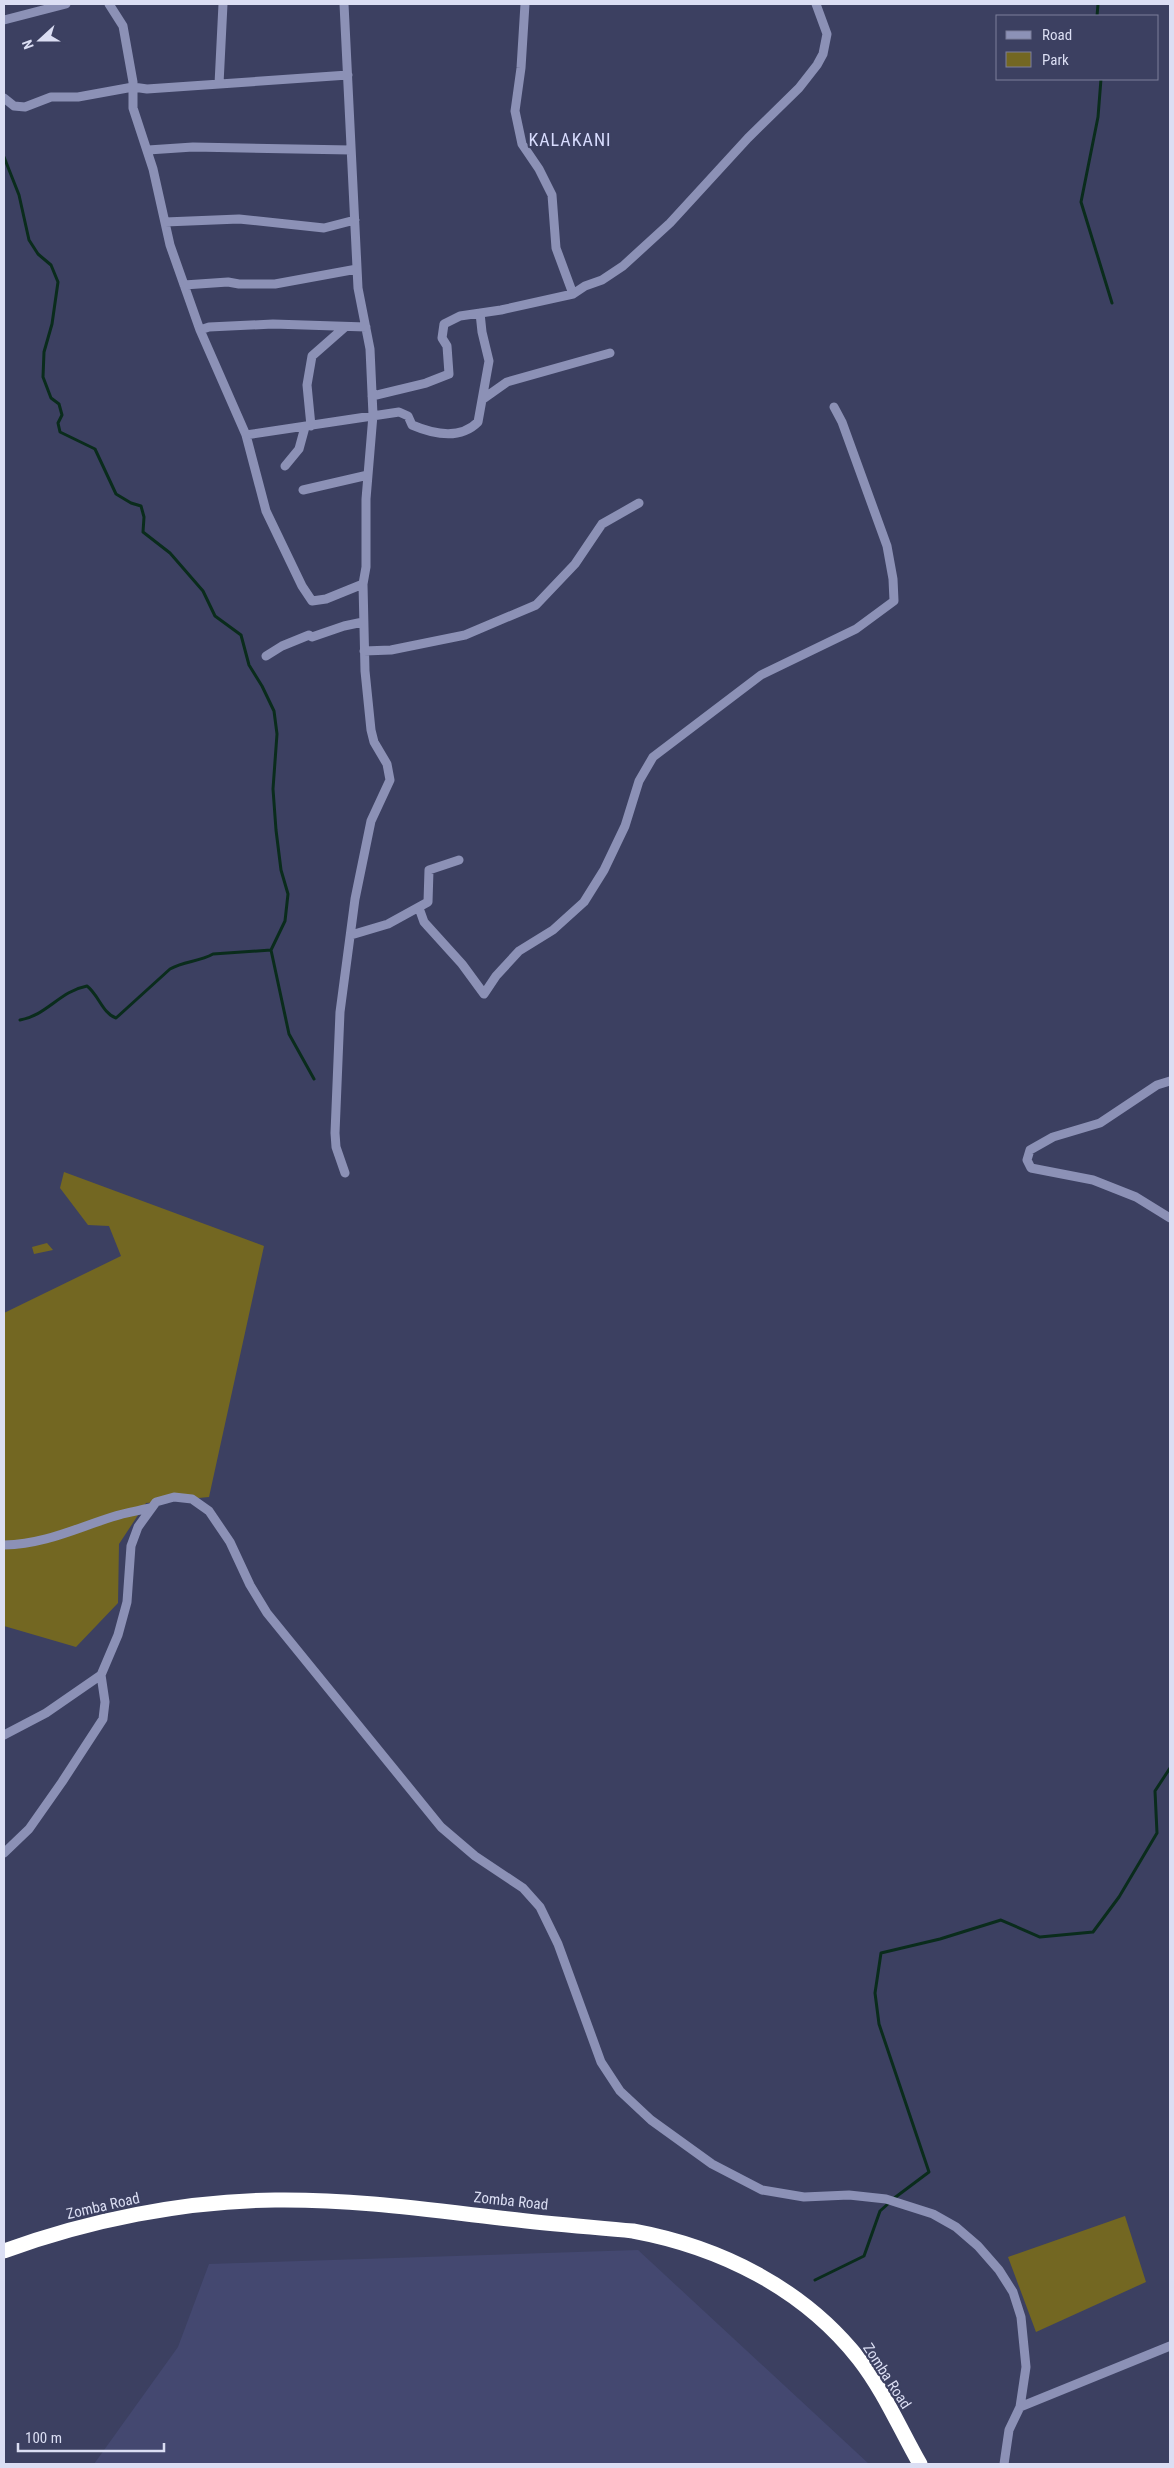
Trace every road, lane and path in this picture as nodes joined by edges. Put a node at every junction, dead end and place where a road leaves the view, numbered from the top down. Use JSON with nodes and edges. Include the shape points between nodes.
{"nodes":[{"id":1,"x":66,"y":4,"type":"edge"},
{"id":2,"x":109,"y":4,"type":"edge"},
{"id":3,"x":223,"y":4,"type":"edge"},
{"id":4,"x":344,"y":4,"type":"edge"},
{"id":5,"x":525,"y":4,"type":"edge"},
{"id":6,"x":816,"y":4,"type":"edge"},
{"id":7,"x":4,"y":20,"type":"edge"},
{"id":8,"x":348,"y":75,"type":"junction"},
{"id":9,"x":219,"y":84,"type":"junction"},
{"id":10,"x":133,"y":87,"type":"junction"},
{"id":11,"x":4,"y":98,"type":"edge"},
{"id":12,"x":148,"y":150,"type":"junction"},
{"id":13,"x":351,"y":150,"type":"junction"},
{"id":14,"x":354,"y":220,"type":"junction"},
{"id":15,"x":165,"y":222,"type":"junction"},
{"id":16,"x":357,"y":269,"type":"junction"},
{"id":17,"x":184,"y":285,"type":"junction"},
{"id":18,"x":573,"y":294,"type":"junction"},
{"id":19,"x":480,"y":313,"type":"junction"},
{"id":20,"x":345,"y":327,"type":"junction"},
{"id":21,"x":366,"y":327,"type":"junction"},
{"id":22,"x":200,"y":330,"type":"junction"},
{"id":23,"x":610,"y":353,"type":"dead end"},
{"id":24,"x":372,"y":396,"type":"junction"},
{"id":25,"x":483,"y":399,"type":"junction"},
{"id":26,"x":834,"y":407,"type":"dead end"},
{"id":27,"x":373,"y":415,"type":"junction"},
{"id":28,"x":308,"y":427,"type":"junction"},
{"id":29,"x":246,"y":435,"type":"junction"},
{"id":30,"x":286,"y":466,"type":"dead end"},
{"id":31,"x":368,"y":475,"type":"junction"},
{"id":32,"x":303,"y":490,"type":"dead end"},
{"id":33,"x":639,"y":503,"type":"dead end"},
{"id":34,"x":363,"y":584,"type":"junction"},
{"id":35,"x":363,"y":622,"type":"junction"},
{"id":36,"x":364,"y":651,"type":"junction"},
{"id":37,"x":266,"y":656,"type":"dead end"},
{"id":38,"x":458,"y":860,"type":"dead end"},
{"id":39,"x":419,"y":908,"type":"junction"},
{"id":40,"x":351,"y":935,"type":"junction"},
{"id":41,"x":1170,"y":1081,"type":"edge"},
{"id":42,"x":345,"y":1173,"type":"dead end"},
{"id":43,"x":1170,"y":1218,"type":"edge"},
{"id":44,"x":150,"y":1508,"type":"junction"},
{"id":45,"x":4,"y":1545,"type":"edge"},
{"id":46,"x":101,"y":1675,"type":"junction"},
{"id":47,"x":4,"y":1735,"type":"edge"},
{"id":48,"x":4,"y":1853,"type":"edge"},
{"id":49,"x":4,"y":2251,"type":"edge"},
{"id":50,"x":1170,"y":2346,"type":"edge"},
{"id":51,"x":1020,"y":2407,"type":"junction"},
{"id":52,"x":920,"y":2464,"type":"edge"},
{"id":53,"x":1004,"y":2464,"type":"edge"}],
"edges":[{"from":1,"to":7,"type":"street"},
{"from":2,"to":10,"type":"street","via":[[122,26]]},
{"from":3,"to":9,"type":"street"},
{"from":4,"to":8,"type":"street"},
{"from":5,"to":18,"type":"street","via":[[515,111],[522,144],[552,195],[556,248]]},
{"from":6,"to":18,"type":"street","via":[[828,34],[817,65],[798,88],[642,249],[611,275]]},
{"from":8,"to":9,"type":"street"},
{"from":8,"to":13,"type":"street"},
{"from":9,"to":10,"type":"street","via":[[147,90]]},
{"from":10,"to":11,"type":"street","via":[[78,97],[50,97],[25,107],[14,106]]},
{"from":10,"to":12,"type":"street","via":[[133,108]]},
{"from":12,"to":13,"type":"street","via":[[194,147]]},
{"from":12,"to":15,"type":"street"},
{"from":13,"to":14,"type":"street"},
{"from":14,"to":15,"type":"street","via":[[324,228],[239,219]]},
{"from":14,"to":16,"type":"street"},
{"from":15,"to":17,"type":"street"},
{"from":16,"to":17,"type":"street","via":[[275,284],[228,282]]},
{"from":16,"to":21,"type":"street"},
{"from":17,"to":22,"type":"street"},
{"from":18,"to":19,"type":"street"},
{"from":19,"to":24,"type":"street","via":[[460,316],[444,324],[442,338],[447,346],[449,374]]},
{"from":19,"to":25,"type":"street","via":[[490,361]]},
{"from":20,"to":21,"type":"street"},
{"from":20,"to":22,"type":"street","via":[[273,324]]},
{"from":20,"to":28,"type":"street","via":[[312,356],[307,385]]},
{"from":21,"to":24,"type":"street"},
{"from":22,"to":29,"type":"street"},
{"from":23,"to":25,"type":"street","via":[[507,382]]},
{"from":24,"to":27,"type":"street"},
{"from":25,"to":27,"type":"street","via":[[478,422],[471,429],[453,434],[425,431],[412,425],[408,416],[399,412]]},
{"from":26,"to":39,"type":"street","via":[[887,546],[894,602],[856,629],[761,675],[653,757],[639,781],[625,826],[584,902],[553,930],[519,950],[484,994],[424,922]]},
{"from":27,"to":28,"type":"street"},
{"from":27,"to":31,"type":"street"},
{"from":28,"to":29,"type":"street"},
{"from":28,"to":30,"type":"street","via":[[300,449]]},
{"from":29,"to":34,"type":"street","via":[[266,511],[312,601],[326,599]]},
{"from":31,"to":32,"type":"street"},
{"from":31,"to":34,"type":"street"},
{"from":33,"to":36,"type":"street","via":[[602,524],[575,564],[536,605],[465,635],[391,650]]},
{"from":34,"to":35,"type":"street"},
{"from":35,"to":36,"type":"street"},
{"from":35,"to":37,"type":"street","via":[[312,637],[309,635]]},
{"from":36,"to":40,"type":"street","via":[[371,730],[390,780],[367,834]]},
{"from":38,"to":39,"type":"street","via":[[428,870],[428,902]]},
{"from":39,"to":40,"type":"street","via":[[388,924]]},
{"from":40,"to":42,"type":"street","via":[[340,1012],[334,1112],[336,1147]]},
{"from":41,"to":43,"type":"street","via":[[1157,1085],[1100,1123],[1053,1137],[1030,1150],[1026,1160],[1031,1168],[1093,1180],[1136,1197]]},
{"from":44,"to":45,"type":"street","via":[[43,1540]]},
{"from":44,"to":46,"type":"street","via":[[131,1546],[127,1602],[118,1635]]},
{"from":44,"to":51,"type":"street","via":[[156,1502],[192,1498],[210,1511],[267,1613],[441,1827],[460,1844],[510,1877],[532,1898],[558,1944],[601,2062],[630,2102],[712,2164],[762,2190],[804,2197],[849,2195],[886,2199],[933,2214],[956,2227],[978,2246],[1000,2270],[1013,2292],[1021,2317],[1026,2367]]},
{"from":46,"to":47,"type":"street","via":[[46,1713]]},
{"from":46,"to":48,"type":"street","via":[[105,1712],[98,1728],[29,1829]]},
{"from":49,"to":52,"type":"highway","name":"Zomba Road","via":[[127,2217],[210,2204],[272,2200],[352,2201],[667,2237],[736,2263],[792,2295],[826,2323],[858,2359],[884,2396]]},
{"from":50,"to":51,"type":"street"},
{"from":51,"to":53,"type":"street","via":[[1009,2430]]}]}
